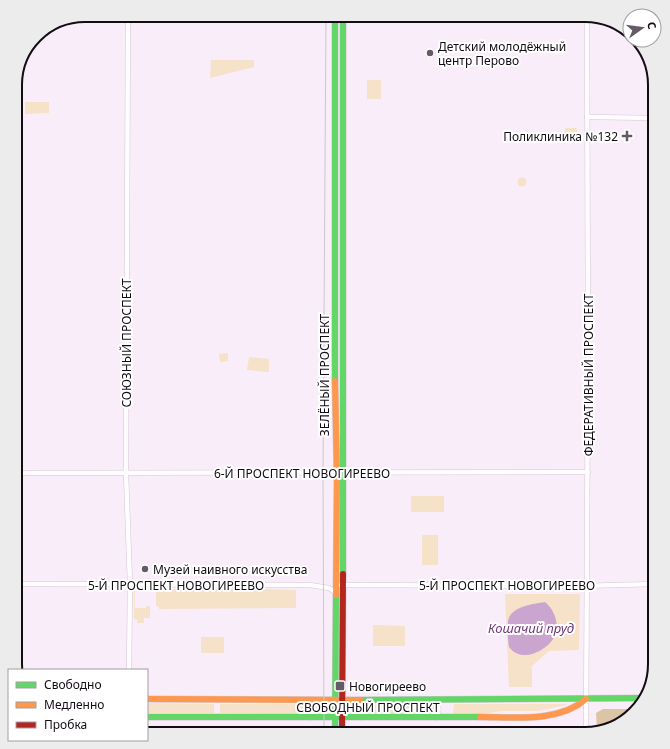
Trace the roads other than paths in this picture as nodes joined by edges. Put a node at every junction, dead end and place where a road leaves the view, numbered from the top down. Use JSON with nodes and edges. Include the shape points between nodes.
{"nodes":[{"id":1,"x":128,"y":22,"type":"edge"},
{"id":2,"x":335,"y":22,"type":"edge"},
{"id":3,"x":343,"y":22,"type":"edge"},
{"id":4,"x":587,"y":22,"type":"edge"},
{"id":5,"x":587,"y":117,"type":"junction"},
{"id":6,"x":648,"y":118,"type":"edge"},
{"id":7,"x":344,"y":472,"type":"junction"},
{"id":8,"x":588,"y":472,"type":"junction"},
{"id":9,"x":22,"y":473,"type":"edge"},
{"id":10,"x":126,"y":473,"type":"junction"},
{"id":11,"x":336,"y":473,"type":"junction"},
{"id":12,"x":22,"y":584,"type":"edge"},
{"id":13,"x":130,"y":584,"type":"junction"},
{"id":14,"x":648,"y":584,"type":"edge"},
{"id":15,"x":336,"y":585,"type":"junction"},
{"id":16,"x":343,"y":585,"type":"junction"},
{"id":17,"x":587,"y":586,"type":"junction"},
{"id":18,"x":336,"y":592,"type":"junction"},
{"id":19,"x":129,"y":669,"type":"edge"},
{"id":20,"x":638,"y":698,"type":"edge"},
{"id":21,"x":148,"y":699,"type":"edge"},
{"id":22,"x":586,"y":699,"type":"junction"},
{"id":23,"x":309,"y":700,"type":"junction"},
{"id":24,"x":339,"y":700,"type":"junction"},
{"id":25,"x":360,"y":700,"type":"junction"},
{"id":26,"x":435,"y":700,"type":"junction"},
{"id":27,"x":148,"y":718,"type":"edge"},
{"id":28,"x":310,"y":718,"type":"junction"},
{"id":29,"x":339,"y":718,"type":"junction"},
{"id":30,"x":360,"y":718,"type":"junction"},
{"id":31,"x":436,"y":718,"type":"junction"},
{"id":32,"x":337,"y":727,"type":"edge"},
{"id":33,"x":341,"y":727,"type":"edge"},
{"id":34,"x":586,"y":727,"type":"edge"}],
"edges":[{"from":1,"to":10,"type":"street","name":"СОЮЗНЫЙ ПРОСПЕКТ"},
{"from":2,"to":11,"type":"main road","name":"ЗЕЛЁНЫЙ ПРОСПЕКТ"},
{"from":3,"to":7,"type":"main road","name":"ЗЕЛЁНЫЙ ПРОСПЕКТ"},
{"from":4,"to":5,"type":"street","name":"ФЕДЕРАТИВНЫЙ ПРОСПЕКТ"},
{"from":5,"to":6,"type":"street"},
{"from":5,"to":8,"type":"street","name":"ФЕДЕРАТИВНЫЙ ПРОСПЕКТ"},
{"from":7,"to":8,"type":"street","name":"6-Й ПРОСПЕКТ НОВОГИРЕЕВО"},
{"from":7,"to":11,"type":"street","name":"6-Й ПРОСПЕКТ НОВОГИРЕЕВО"},
{"from":7,"to":16,"type":"main road","name":"ЗЕЛЁНЫЙ ПРОСПЕКТ"},
{"from":8,"to":17,"type":"street","name":"ФЕДЕРАТИВНЫЙ ПРОСПЕКТ"},
{"from":9,"to":10,"type":"street","name":"6-Й ПРОСПЕКТ НОВОГИРЕЕВО"},
{"from":10,"to":11,"type":"street","name":"6-Й ПРОСПЕКТ НОВОГИРЕЕВО"},
{"from":10,"to":13,"type":"street","name":"СОЮЗНЫЙ ПРОСПЕКТ"},
{"from":11,"to":15,"type":"main road","name":"ЗЕЛЁНЫЙ ПРОСПЕКТ"},
{"from":12,"to":13,"type":"street","name":"5-Й ПРОСПЕКТ НОВОГИРЕЕВО"},
{"from":13,"to":18,"type":"street","name":"5-Й ПРОСПЕКТ НОВОГИРЕЕВО","via":[[310,585],[329,588]]},
{"from":13,"to":19,"type":"street","name":"СОЮЗНЫЙ ПРОСПЕКТ"},
{"from":14,"to":17,"type":"street","name":"5-Й ПРОСПЕКТ НОВОГИРЕЕВО"},
{"from":15,"to":16,"type":"street","name":"5-Й ПРОСПЕКТ НОВОГИРЕЕВО"},
{"from":15,"to":18,"type":"main road","name":"ЗЕЛЁНЫЙ ПРОСПЕКТ"},
{"from":16,"to":17,"type":"street","name":"5-Й ПРОСПЕКТ НОВОГИРЕЕВО"},
{"from":16,"to":24,"type":"main road","name":"ЗЕЛЁНЫЙ ПРОСПЕКТ"},
{"from":17,"to":22,"type":"street","name":"ФЕДЕРАТИВНЫЙ ПРОСПЕКТ"},
{"from":18,"to":24,"type":"main road","name":"ЗЕЛЁНЫЙ ПРОСПЕКТ"},
{"from":20,"to":22,"type":"main road","name":"СВОБОДНЫЙ ПРОСПЕКТ"},
{"from":21,"to":23,"type":"main road","name":"СВОБОДНЫЙ ПРОСПЕКТ"},
{"from":22,"to":26,"type":"main road","name":"СВОБОДНЫЙ ПРОСПЕКТ"},
{"from":22,"to":31,"type":"main road","name":"СВОБОДНЫЙ ПРОСПЕКТ","via":[[572,708],[545,715]]},
{"from":22,"to":34,"type":"street","name":"ФЕДЕРАТИВНЫЙ ПРОСПЕКТ"},
{"from":23,"to":24,"type":"main road","name":"СВОБОДНЫЙ ПРОСПЕКТ"},
{"from":23,"to":28,"type":"street","via":[[313,709]]},
{"from":24,"to":25,"type":"main road","name":"СВОБОДНЫЙ ПРОСПЕКТ"},
{"from":24,"to":29,"type":"main road","name":"ЗЕЛЁНЫЙ ПРОСПЕКТ"},
{"from":25,"to":26,"type":"main road","name":"СВОБОДНЫЙ ПРОСПЕКТ"},
{"from":25,"to":30,"type":"street"},
{"from":26,"to":31,"type":"street","via":[[439,708]]},
{"from":27,"to":28,"type":"main road","name":"СВОБОДНЫЙ ПРОСПЕКТ"},
{"from":28,"to":29,"type":"main road","name":"СВОБОДНЫЙ ПРОСПЕКТ"},
{"from":29,"to":30,"type":"main road","name":"СВОБОДНЫЙ ПРОСПЕКТ"},
{"from":29,"to":32,"type":"main road","name":"ЗЕЛЁНЫЙ ПРОСПЕКТ"},
{"from":29,"to":33,"type":"main road","name":"ЗЕЛЁНЫЙ ПРОСПЕКТ"},
{"from":30,"to":31,"type":"main road","name":"СВОБОДНЫЙ ПРОСПЕКТ"}]}
